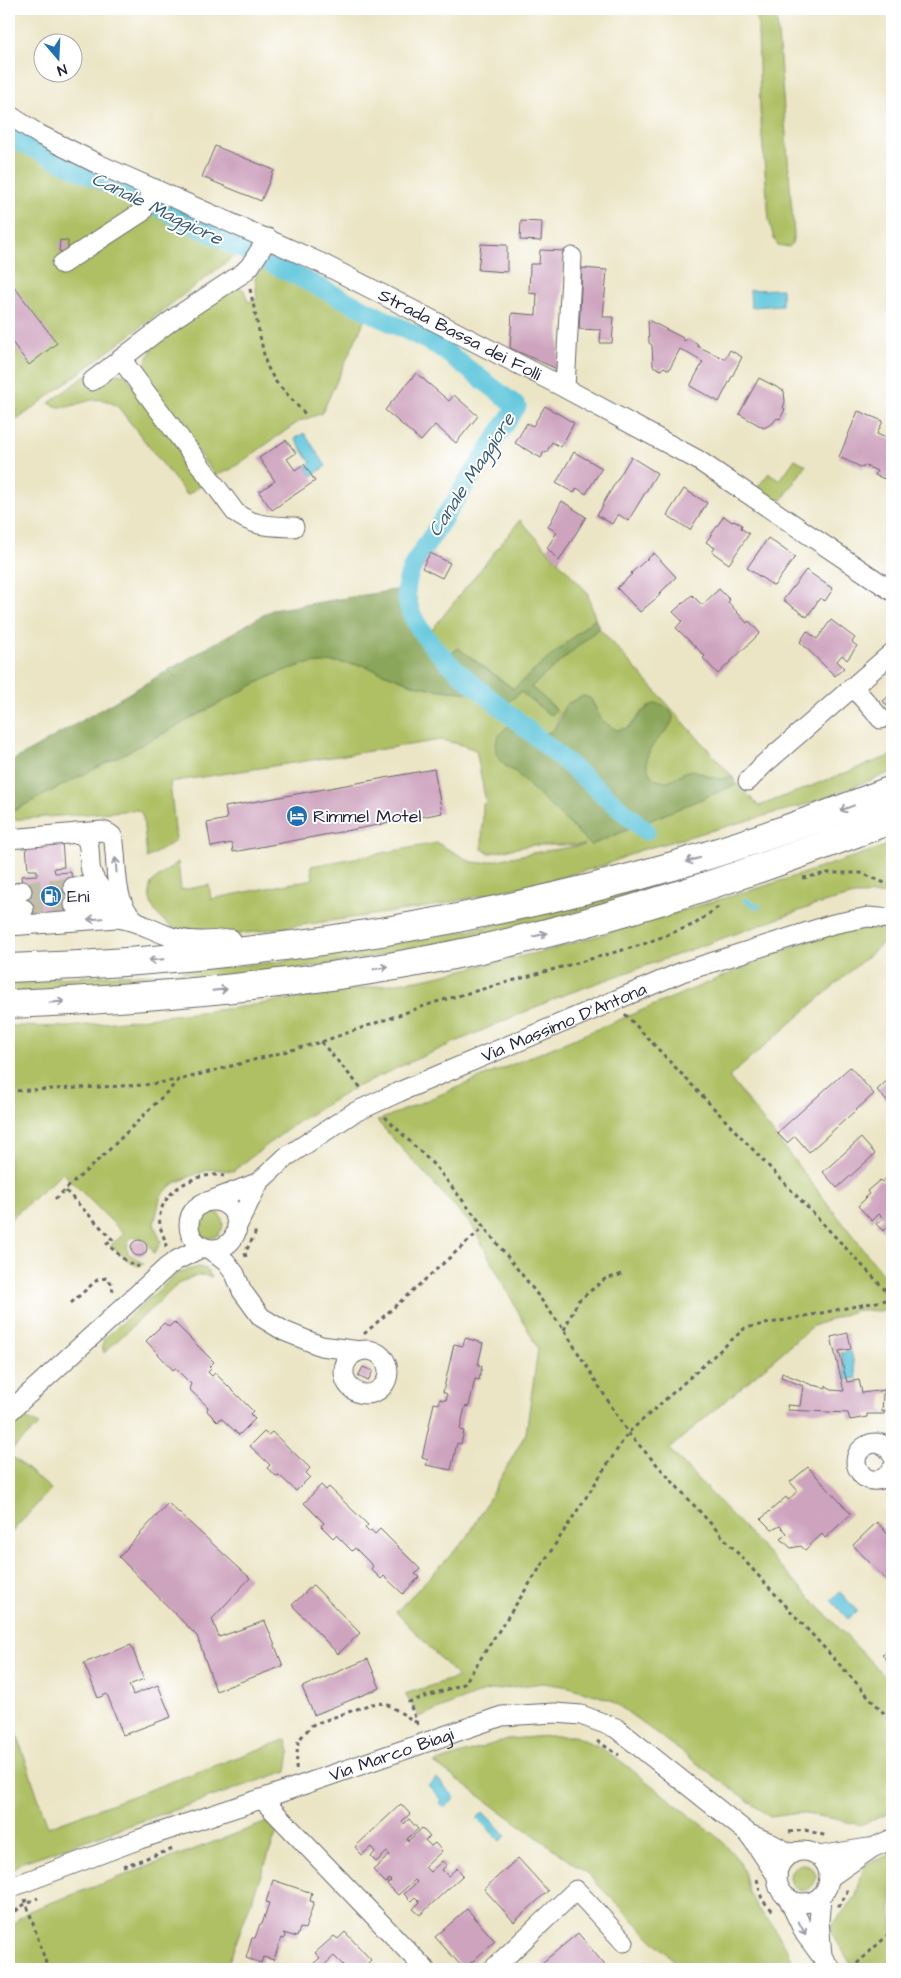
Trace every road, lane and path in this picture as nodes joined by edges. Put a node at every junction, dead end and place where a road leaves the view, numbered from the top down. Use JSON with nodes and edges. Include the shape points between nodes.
{"nodes":[{"id":1,"x":9,"y":115,"type":"edge"},
{"id":2,"x":151,"y":198,"type":"junction"},
{"id":3,"x":258,"y":254,"type":"junction"},
{"id":4,"x":572,"y":257,"type":"dead end"},
{"id":5,"x":62,"y":264,"type":"dead end"},
{"id":6,"x":121,"y":359,"type":"junction"},
{"id":7,"x":92,"y":381,"type":"dead end"},
{"id":8,"x":565,"y":388,"type":"junction"},
{"id":9,"x":306,"y":415,"type":"dead end"},
{"id":10,"x":294,"y":527,"type":"dead end"},
{"id":11,"x":892,"y":590,"type":"edge"},
{"id":12,"x":892,"y":653,"type":"edge"},
{"id":13,"x":853,"y":687,"type":"junction"},
{"id":14,"x":881,"y":719,"type":"dead end"},
{"id":15,"x":748,"y":781,"type":"dead end"},
{"id":16,"x":892,"y":790,"type":"edge"},
{"id":17,"x":892,"y":819,"type":"edge"},
{"id":18,"x":76,"y":833,"type":"junction"},
{"id":19,"x":9,"y":839,"type":"edge"},
{"id":20,"x":799,"y":879,"type":"dead end"},
{"id":21,"x":892,"y":886,"type":"edge"},
{"id":22,"x":106,"y":896,"type":"junction"},
{"id":23,"x":724,"y":904,"type":"dead end"},
{"id":24,"x":120,"y":911,"type":"junction"},
{"id":25,"x":488,"y":912,"type":"junction"},
{"id":26,"x":892,"y":919,"type":"edge"},
{"id":27,"x":140,"y":924,"type":"junction"},
{"id":28,"x":9,"y":926,"type":"edge"},
{"id":29,"x":9,"y":968,"type":"edge"},
{"id":30,"x":9,"y":1004,"type":"edge"},
{"id":31,"x":632,"y":1010,"type":"dead end"},
{"id":32,"x":625,"y":1014,"type":"junction"},
{"id":33,"x":616,"y":1017,"type":"dead end"},
{"id":34,"x":321,"y":1042,"type":"junction"},
{"id":35,"x":179,"y":1080,"type":"junction"},
{"id":36,"x":9,"y":1091,"type":"edge"},
{"id":37,"x":374,"y":1104,"type":"junction"},
{"id":38,"x":392,"y":1112,"type":"dead end"},
{"id":39,"x":258,"y":1182,"type":"junction"},
{"id":40,"x":55,"y":1199,"type":"dead end"},
{"id":41,"x":210,"y":1201,"type":"junction"},
{"id":42,"x":189,"y":1221,"type":"junction"},
{"id":43,"x":484,"y":1227,"type":"junction"},
{"id":44,"x":242,"y":1228,"type":"junction"},
{"id":45,"x":207,"y":1248,"type":"junction"},
{"id":46,"x":167,"y":1267,"type":"junction"},
{"id":47,"x":235,"y":1274,"type":"junction"},
{"id":48,"x":623,"y":1274,"type":"dead end"},
{"id":49,"x":108,"y":1298,"type":"dead end"},
{"id":50,"x":892,"y":1298,"type":"edge"},
{"id":51,"x":71,"y":1303,"type":"dead end"},
{"id":52,"x":564,"y":1330,"type":"junction"},
{"id":53,"x":362,"y":1342,"type":"junction"},
{"id":54,"x":321,"y":1346,"type":"junction"},
{"id":55,"x":343,"y":1372,"type":"junction"},
{"id":56,"x":9,"y":1412,"type":"edge"},
{"id":57,"x":628,"y":1434,"type":"junction"},
{"id":58,"x":892,"y":1455,"type":"edge"},
{"id":59,"x":890,"y":1478,"type":"edge"},
{"id":60,"x":892,"y":1722,"type":"edge"},
{"id":61,"x":590,"y":1739,"type":"dead end"},
{"id":62,"x":424,"y":1744,"type":"junction"},
{"id":63,"x":624,"y":1759,"type":"dead end"},
{"id":64,"x":262,"y":1799,"type":"junction"},
{"id":65,"x":892,"y":1839,"type":"edge"},
{"id":66,"x":179,"y":1847,"type":"dead end"},
{"id":67,"x":764,"y":1847,"type":"junction"},
{"id":68,"x":791,"y":1854,"type":"junction"},
{"id":69,"x":819,"y":1856,"type":"junction"},
{"id":70,"x":845,"y":1858,"type":"junction"},
{"id":71,"x":118,"y":1868,"type":"dead end"},
{"id":72,"x":777,"y":1876,"type":"junction"},
{"id":73,"x":830,"y":1878,"type":"junction"},
{"id":74,"x":9,"y":1888,"type":"edge"},
{"id":75,"x":821,"y":1896,"type":"junction"},
{"id":76,"x":40,"y":1897,"type":"dead end"},
{"id":77,"x":788,"y":1898,"type":"junction"},
{"id":78,"x":26,"y":1904,"type":"junction"},
{"id":79,"x":9,"y":1916,"type":"edge"},
{"id":80,"x":819,"y":1921,"type":"junction"},
{"id":81,"x":800,"y":1925,"type":"junction"},
{"id":82,"x":892,"y":1931,"type":"edge"},
{"id":83,"x":624,"y":1942,"type":"dead end"},
{"id":84,"x":826,"y":1962,"type":"edge"},
{"id":85,"x":48,"y":1969,"type":"edge"},
{"id":86,"x":424,"y":1969,"type":"edge"},
{"id":87,"x":493,"y":1969,"type":"edge"},
{"id":88,"x":851,"y":1969,"type":"edge"}],
"edges":[{"from":1,"to":2,"type":"street","name":"Strada Bassa dei Folli"},
{"from":2,"to":3,"type":"street","name":"Strada Bassa dei Folli"},
{"from":2,"to":5,"type":"street"},
{"from":3,"to":6,"type":"street","via":[[238,277],[176,317]]},
{"from":3,"to":8,"type":"street","name":"Strada Bassa dei Folli","via":[[408,306]]},
{"from":3,"to":9,"type":"path","via":[[249,278],[266,364],[274,381]]},
{"from":4,"to":8,"type":"street"},
{"from":6,"to":7,"type":"street"},
{"from":6,"to":10,"type":"street","via":[[235,512],[256,524]]},
{"from":8,"to":11,"type":"street","name":"Strada Bassa dei Folli","via":[[698,460]]},
{"from":12,"to":13,"type":"street"},
{"from":13,"to":14,"type":"street"},
{"from":13,"to":15,"type":"street"},
{"from":16,"to":25,"type":"highway","one_way":true,"via":[[675,865]]},
{"from":30,"to":17,"type":"highway","one_way":true,"via":[[243,988],[454,955],[658,902],[781,862]]},
{"from":18,"to":19,"type":"street"},
{"from":18,"to":22,"type":"street","via":[[88,841],[91,873]]},
{"from":27,"to":18,"type":"street","one_way":true,"via":[[128,914],[120,899],[112,836],[105,832]]},
{"from":20,"to":21,"type":"path","via":[[827,873],[860,873]]},
{"from":22,"to":24,"type":"street"},
{"from":22,"to":24,"type":"street","via":[[96,888],[73,896]]},
{"from":23,"to":34,"type":"path","via":[[695,924],[641,945],[436,1002]]},
{"from":24,"to":27,"type":"street"},
{"from":25,"to":27,"type":"street","via":[[445,919],[395,921],[206,941],[174,938]]},
{"from":25,"to":29,"type":"highway","one_way":true,"via":[[386,932],[247,952]]},
{"from":26,"to":37,"type":"street","name":"Via Massimo D'Antona","via":[[868,917],[833,924],[682,972]]},
{"from":27,"to":28,"type":"street","one_way":true,"via":[[124,918],[108,918]]},
{"from":31,"to":32,"type":"path"},
{"from":32,"to":33,"type":"path"},
{"from":32,"to":50,"type":"path"},
{"from":34,"to":35,"type":"path"},
{"from":34,"to":37,"type":"path"},
{"from":35,"to":36,"type":"path","via":[[144,1085]]},
{"from":35,"to":40,"type":"path"},
{"from":37,"to":39,"type":"street","name":"Via Massimo D'Antona","via":[[353,1113],[286,1157]]},
{"from":38,"to":43,"type":"path","via":[[383,1116],[436,1167]]},
{"from":39,"to":41,"type":"street","name":"Via Massimo D'Antona"},
{"from":39,"to":44,"type":"street","name":"Via Massimo D'Antona"},
{"from":41,"to":42,"type":"street","name":"Via Massimo D'Antona","via":[[196,1208]]},
{"from":41,"to":44,"type":"street","via":[[218,1201],[231,1208]]},
{"from":42,"to":45,"type":"street","via":[[191,1237]]},
{"from":42,"to":46,"type":"street","name":"Via Massimo D'Antona"},
{"from":43,"to":52,"type":"path"},
{"from":43,"to":53,"type":"path"},
{"from":44,"to":45,"type":"street","name":"Via Massimo D'Antona","via":[[227,1246]]},
{"from":44,"to":47,"type":"street"},
{"from":44,"to":47,"type":"path","via":[[255,1234],[244,1253],[250,1269]]},
{"from":45,"to":46,"type":"street","name":"Via Massimo D'Antona"},
{"from":45,"to":47,"type":"street","via":[[226,1262]]},
{"from":46,"to":56,"type":"street","name":"Via Massimo D'Antona"},
{"from":47,"to":54,"type":"street","via":[[242,1291],[261,1317],[284,1332]]},
{"from":48,"to":52,"type":"path","via":[[605,1279],[578,1301]]},
{"from":49,"to":51,"type":"path","via":[[113,1293],[112,1284],[106,1278],[97,1280]]},
{"from":50,"to":57,"type":"path","via":[[745,1328]]},
{"from":52,"to":57,"type":"path"},
{"from":53,"to":54,"type":"street"},
{"from":53,"to":55,"type":"street","via":[[348,1358]]},
{"from":53,"to":55,"type":"street","via":[[385,1361],[388,1376],[380,1389],[366,1395],[359,1394],[347,1385]]},
{"from":54,"to":55,"type":"street"},
{"from":57,"to":60,"type":"path"},
{"from":57,"to":62,"type":"path","via":[[464,1684],[409,1702]]},
{"from":58,"to":59,"type":"street","via":[[886,1446],[874,1442],[863,1447],[856,1458],[858,1470],[866,1478]]},
{"from":61,"to":63,"type":"path"},
{"from":62,"to":64,"type":"street","name":"Via Marco Biagi"},
{"from":62,"to":67,"type":"street","name":"Via Marco Biagi","via":[[502,1716],[581,1715],[616,1728]]},
{"from":64,"to":74,"type":"street","name":"Via Marco Biagi","via":[[140,1839]]},
{"from":64,"to":86,"type":"street"},
{"from":65,"to":70,"type":"street"},
{"from":66,"to":71,"type":"path"},
{"from":67,"to":68,"type":"street","name":"Via Marco Biagi"},
{"from":67,"to":70,"type":"path","via":[[779,1834],[805,1830],[836,1842]]},
{"from":67,"to":72,"type":"street"},
{"from":67,"to":81,"type":"path","via":[[756,1868],[762,1900],[776,1915],[795,1926]]},
{"from":68,"to":69,"type":"street","via":[[805,1851]]},
{"from":68,"to":72,"type":"street","via":[[779,1867]]},
{"from":69,"to":70,"type":"street"},
{"from":69,"to":73,"type":"street","via":[[827,1866]]},
{"from":70,"to":73,"type":"street"},
{"from":70,"to":80,"type":"path","via":[[850,1880],[846,1895],[837,1910]]},
{"from":72,"to":77,"type":"street","via":[[782,1892]]},
{"from":73,"to":75,"type":"street"},
{"from":75,"to":77,"type":"street","via":[[809,1903],[794,1902]]},
{"from":75,"to":80,"type":"street"},
{"from":76,"to":78,"type":"path"},
{"from":77,"to":81,"type":"street"},
{"from":78,"to":79,"type":"path"},
{"from":78,"to":85,"type":"path"},
{"from":80,"to":84,"type":"street"},
{"from":81,"to":84,"type":"street","one_way":true},
{"from":82,"to":88,"type":"path"},
{"from":83,"to":87,"type":"street","via":[[576,1890]]}]}
